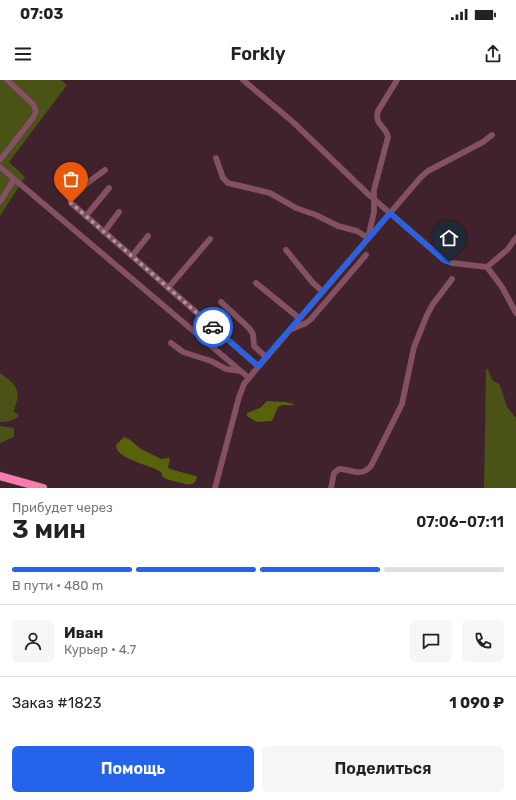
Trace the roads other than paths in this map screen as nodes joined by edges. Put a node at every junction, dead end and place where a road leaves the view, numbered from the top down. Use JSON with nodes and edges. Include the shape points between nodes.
{"nodes":[{"id":1,"x":7,"y":80,"type":"edge"},
{"id":2,"x":243,"y":80,"type":"edge"},
{"id":3,"x":397,"y":80,"type":"edge"},
{"id":4,"x":492,"y":135,"type":"dead end"},
{"id":5,"x":216,"y":158,"type":"dead end"},
{"id":6,"x":0,"y":160,"type":"edge"},
{"id":7,"x":0,"y":167,"type":"edge"},
{"id":8,"x":105,"y":170,"type":"dead end"},
{"id":9,"x":14,"y":179,"type":"junction"},
{"id":10,"x":109,"y":188,"type":"dead end"},
{"id":11,"x":375,"y":199,"type":"junction"},
{"id":12,"x":0,"y":202,"type":"edge"},
{"id":13,"x":119,"y":212,"type":"dead end"},
{"id":14,"x":390,"y":213,"type":"junction"},
{"id":15,"x":86,"y":216,"type":"junction"},
{"id":16,"x":104,"y":232,"type":"junction"},
{"id":17,"x":148,"y":236,"type":"dead end"},
{"id":18,"x":368,"y":238,"type":"junction"},
{"id":19,"x":516,"y":238,"type":"edge"},
{"id":20,"x":210,"y":239,"type":"dead end"},
{"id":21,"x":286,"y":250,"type":"dead end"},
{"id":22,"x":132,"y":256,"type":"junction"},
{"id":23,"x":366,"y":256,"type":"dead end"},
{"id":24,"x":487,"y":267,"type":"junction"},
{"id":25,"x":452,"y":279,"type":"dead end"},
{"id":26,"x":256,"y":283,"type":"dead end"},
{"id":27,"x":168,"y":288,"type":"junction"},
{"id":28,"x":322,"y":291,"type":"junction"},
{"id":29,"x":221,"y":302,"type":"dead end"},
{"id":30,"x":516,"y":313,"type":"edge"},
{"id":31,"x":299,"y":318,"type":"junction"},
{"id":32,"x":290,"y":330,"type":"junction"},
{"id":33,"x":171,"y":343,"type":"dead end"},
{"id":34,"x":266,"y":357,"type":"junction"},
{"id":35,"x":258,"y":366,"type":"junction"},
{"id":36,"x":241,"y":371,"type":"junction"},
{"id":37,"x":249,"y":378,"type":"junction"},
{"id":38,"x":0,"y":476,"type":"edge"},
{"id":39,"x":43,"y":488,"type":"edge"},
{"id":40,"x":215,"y":488,"type":"edge"},
{"id":41,"x":331,"y":488,"type":"edge"}],
"edges":[{"from":1,"to":6,"type":"street","via":[[33,104],[36,111]]},
{"from":2,"to":11,"type":"street","via":[[293,122]]},
{"from":3,"to":11,"type":"street","via":[[377,116],[388,137],[374,190]]},
{"from":4,"to":14,"type":"street","via":[[428,171]]},
{"from":5,"to":18,"type":"street","via":[[223,178],[228,183],[270,194],[296,208]]},
{"from":7,"to":9,"type":"street"},
{"from":8,"to":15,"type":"street","via":[[70,197],[71,203]]},
{"from":9,"to":12,"type":"street"},
{"from":9,"to":36,"type":"street"},
{"from":10,"to":15,"type":"street"},
{"from":11,"to":14,"type":"street"},
{"from":11,"to":18,"type":"street"},
{"from":13,"to":16,"type":"street"},
{"from":14,"to":18,"type":"street"},
{"from":14,"to":24,"type":"street","via":[[447,262]]},
{"from":15,"to":16,"type":"street"},
{"from":16,"to":22,"type":"street"},
{"from":17,"to":22,"type":"street"},
{"from":18,"to":28,"type":"street"},
{"from":19,"to":24,"type":"street","via":[[508,250]]},
{"from":20,"to":27,"type":"street"},
{"from":21,"to":28,"type":"street"},
{"from":22,"to":27,"type":"street"},
{"from":23,"to":32,"type":"street","via":[[306,323]]},
{"from":24,"to":30,"type":"street","via":[[502,287]]},
{"from":25,"to":41,"type":"street","via":[[427,314],[414,347],[402,404],[371,466],[359,473],[339,469],[334,473]]},
{"from":26,"to":31,"type":"street"},
{"from":27,"to":35,"type":"street"},
{"from":28,"to":31,"type":"street"},
{"from":29,"to":34,"type":"street","via":[[249,328],[253,334],[254,346]]},
{"from":31,"to":32,"type":"street"},
{"from":32,"to":34,"type":"street"},
{"from":33,"to":36,"type":"street","via":[[183,352],[226,369]]},
{"from":34,"to":35,"type":"street"},
{"from":35,"to":37,"type":"street"},
{"from":36,"to":37,"type":"street"},
{"from":37,"to":40,"type":"street","via":[[237,401]]},
{"from":38,"to":39,"type":"highway"}]}
